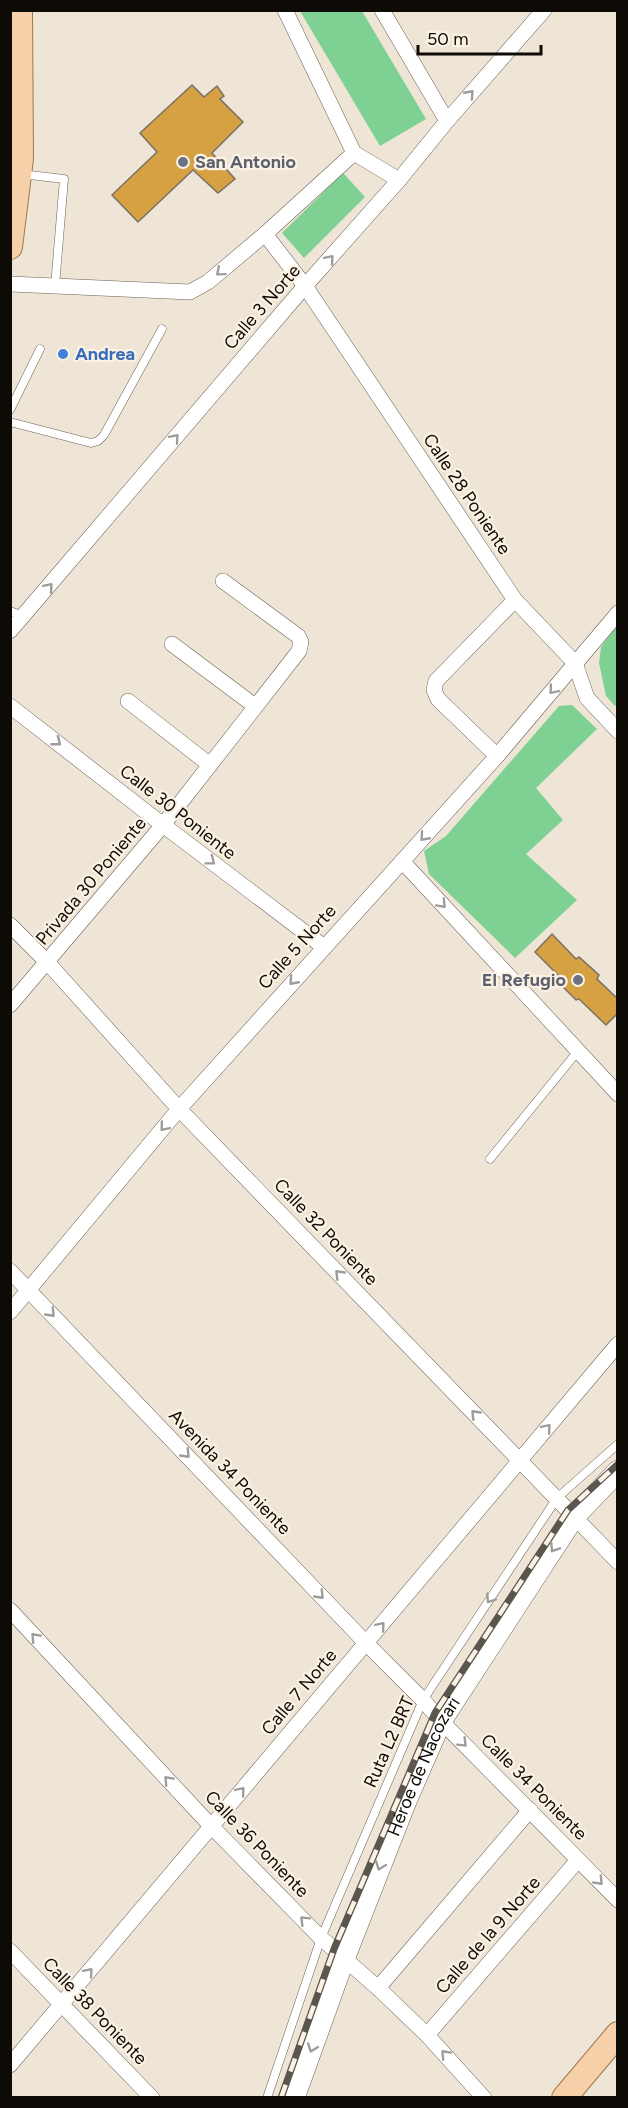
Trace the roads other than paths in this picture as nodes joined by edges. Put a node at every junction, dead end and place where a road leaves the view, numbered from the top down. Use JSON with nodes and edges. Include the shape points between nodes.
{"nodes":[{"id":1,"x":20,"y":10,"type":"edge"},
{"id":2,"x":285,"y":10,"type":"edge"},
{"id":3,"x":382,"y":10,"type":"edge"},
{"id":4,"x":544,"y":10,"type":"edge"},
{"id":5,"x":447,"y":121,"type":"junction"},
{"id":6,"x":354,"y":153,"type":"junction"},
{"id":7,"x":19,"y":174,"type":"junction"},
{"id":8,"x":399,"y":180,"type":"junction"},
{"id":9,"x":265,"y":234,"type":"junction"},
{"id":10,"x":10,"y":247,"type":"edge"},
{"id":11,"x":10,"y":284,"type":"edge"},
{"id":12,"x":56,"y":286,"type":"junction"},
{"id":13,"x":305,"y":286,"type":"junction"},
{"id":14,"x":162,"y":329,"type":"dead end"},
{"id":15,"x":40,"y":349,"type":"dead end"},
{"id":16,"x":10,"y":410,"type":"edge"},
{"id":17,"x":10,"y":422,"type":"edge"},
{"id":18,"x":223,"y":581,"type":"dead end"},
{"id":19,"x":515,"y":600,"type":"junction"},
{"id":20,"x":17,"y":613,"type":"edge"},
{"id":21,"x":618,"y":613,"type":"edge"},
{"id":22,"x":10,"y":631,"type":"edge"},
{"id":23,"x":172,"y":644,"type":"dead end"},
{"id":24,"x":575,"y":663,"type":"junction"},
{"id":25,"x":128,"y":701,"type":"dead end"},
{"id":26,"x":10,"y":706,"type":"edge"},
{"id":27,"x":255,"y":706,"type":"junction"},
{"id":28,"x":618,"y":731,"type":"edge"},
{"id":29,"x":497,"y":756,"type":"junction"},
{"id":30,"x":210,"y":765,"type":"junction"},
{"id":31,"x":163,"y":825,"type":"junction"},
{"id":32,"x":402,"y":861,"type":"junction"},
{"id":33,"x":10,"y":925,"type":"edge"},
{"id":34,"x":324,"y":947,"type":"junction"},
{"id":35,"x":48,"y":963,"type":"junction"},
{"id":36,"x":10,"y":1005,"type":"edge"},
{"id":37,"x":578,"y":1051,"type":"junction"},
{"id":38,"x":618,"y":1094,"type":"edge"},
{"id":39,"x":179,"y":1108,"type":"junction"},
{"id":40,"x":490,"y":1159,"type":"dead end"},
{"id":41,"x":10,"y":1270,"type":"edge"},
{"id":42,"x":29,"y":1290,"type":"junction"},
{"id":43,"x":10,"y":1312,"type":"edge"},
{"id":44,"x":618,"y":1344,"type":"edge"},
{"id":45,"x":618,"y":1444,"type":"edge"},
{"id":46,"x":519,"y":1461,"type":"junction"},
{"id":47,"x":618,"y":1471,"type":"edge"},
{"id":48,"x":557,"y":1498,"type":"junction"},
{"id":49,"x":574,"y":1517,"type":"junction"},
{"id":50,"x":618,"y":1562,"type":"edge"},
{"id":51,"x":10,"y":1610,"type":"edge"},
{"id":52,"x":366,"y":1643,"type":"junction"},
{"id":53,"x":423,"y":1700,"type":"junction"},
{"id":54,"x":441,"y":1721,"type":"junction"},
{"id":55,"x":530,"y":1810,"type":"junction"},
{"id":56,"x":211,"y":1826,"type":"junction"},
{"id":57,"x":578,"y":1860,"type":"junction"},
{"id":58,"x":618,"y":1900,"type":"edge"},
{"id":59,"x":321,"y":1938,"type":"junction"},
{"id":60,"x":10,"y":1951,"type":"edge"},
{"id":61,"x":344,"y":1959,"type":"junction"},
{"id":62,"x":378,"y":1988,"type":"junction"},
{"id":63,"x":62,"y":2005,"type":"junction"},
{"id":64,"x":618,"y":2034,"type":"edge"},
{"id":65,"x":427,"y":2036,"type":"junction"},
{"id":66,"x":10,"y":2065,"type":"edge"},
{"id":67,"x":152,"y":2097,"type":"edge"},
{"id":68,"x":267,"y":2097,"type":"edge"},
{"id":69,"x":294,"y":2097,"type":"edge"},
{"id":70,"x":484,"y":2097,"type":"edge"},
{"id":71,"x":564,"y":2097,"type":"edge"}],
"edges":[{"from":1,"to":7,"type":"main road"},
{"from":2,"to":6,"type":"street"},
{"from":3,"to":5,"type":"street"},
{"from":5,"to":4,"type":"street","name":"Calle 3 Norte","one_way":true},
{"from":5,"to":8,"type":"street","name":"Calle 3 Norte"},
{"from":6,"to":8,"type":"street"},
{"from":6,"to":9,"type":"street"},
{"from":7,"to":10,"type":"main road"},
{"from":7,"to":12,"type":"lane","via":[[64,180]]},
{"from":13,"to":8,"type":"street","name":"Calle 3 Norte","one_way":true},
{"from":9,"to":12,"type":"street","one_way":true,"via":[[208,282],[190,292]]},
{"from":9,"to":13,"type":"street","name":"Calle 28 Poniente"},
{"from":11,"to":12,"type":"street"},
{"from":13,"to":19,"type":"street","name":"Calle 28 Poniente"},
{"from":20,"to":13,"type":"street","name":"Calle 3 Norte","one_way":true},
{"from":14,"to":17,"type":"lane","via":[[98,441],[91,443]]},
{"from":15,"to":16,"type":"lane"},
{"from":18,"to":27,"type":"street","name":"Privada 30 Poniente","via":[[301,642],[299,651]]},
{"from":19,"to":24,"type":"street","name":"Calle 28 Poniente"},
{"from":19,"to":29,"type":"street","via":[[436,681],[434,690],[438,699]]},
{"from":20,"to":22,"type":"street","name":"Calle 3 Norte"},
{"from":21,"to":24,"type":"street","name":"Calle 5 Norte"},
{"from":23,"to":27,"type":"street"},
{"from":24,"to":28,"type":"street","via":[[586,698]]},
{"from":24,"to":29,"type":"street","name":"Calle 5 Norte","one_way":true},
{"from":25,"to":30,"type":"street"},
{"from":26,"to":31,"type":"street","name":"Calle 30 Poniente","one_way":true},
{"from":27,"to":30,"type":"street","name":"Privada 30 Poniente"},
{"from":29,"to":32,"type":"street","name":"Calle 5 Norte","one_way":true},
{"from":30,"to":31,"type":"street","name":"Privada 30 Poniente"},
{"from":31,"to":34,"type":"street","name":"Calle 30 Poniente","one_way":true},
{"from":31,"to":35,"type":"street","name":"Privada 30 Poniente"},
{"from":32,"to":34,"type":"street","name":"Calle 5 Norte"},
{"from":32,"to":37,"type":"street","one_way":true},
{"from":33,"to":35,"type":"street","name":"Calle 32 Poniente"},
{"from":34,"to":39,"type":"street","name":"Calle 5 Norte","one_way":true},
{"from":35,"to":36,"type":"street","name":"Privada 30 Poniente"},
{"from":35,"to":39,"type":"street","name":"Calle 32 Poniente"},
{"from":37,"to":38,"type":"street"},
{"from":37,"to":40,"type":"lane"},
{"from":39,"to":42,"type":"street","name":"Calle 5 Norte","one_way":true},
{"from":46,"to":39,"type":"street","name":"Calle 32 Poniente","one_way":true},
{"from":41,"to":42,"type":"street","name":"Avenida 34 Poniente"},
{"from":42,"to":43,"type":"street","name":"Calle 5 Norte"},
{"from":42,"to":52,"type":"street","name":"Avenida 34 Poniente","one_way":true},
{"from":46,"to":44,"type":"street","name":"Calle 7 Norte","one_way":true},
{"from":45,"to":48,"type":"lane","name":"Ruta L2 BRT"},
{"from":46,"to":48,"type":"street","name":"Calle 32 Poniente"},
{"from":52,"to":46,"type":"street","name":"Calle 7 Norte","one_way":true},
{"from":47,"to":49,"type":"street","name":"Héroe de Nacozari"},
{"from":48,"to":49,"type":"street","name":"Calle 32 Poniente"},
{"from":48,"to":53,"type":"lane","name":"Ruta L2 BRT","one_way":true},
{"from":49,"to":50,"type":"street","name":"Calle 32 Poniente"},
{"from":49,"to":54,"type":"street","name":"Héroe de Nacozari","one_way":true},
{"from":56,"to":51,"type":"street","name":"Calle 36 Poniente","one_way":true},
{"from":52,"to":53,"type":"street","name":"Avenida 34 Poniente"},
{"from":56,"to":52,"type":"street","name":"Calle 7 Norte","one_way":true},
{"from":53,"to":54,"type":"street","name":"Calle 34 Poniente"},
{"from":53,"to":59,"type":"lane","name":"Ruta L2 BRT"},
{"from":54,"to":55,"type":"street","name":"Calle 34 Poniente","one_way":true},
{"from":54,"to":61,"type":"street","name":"Héroe de Nacozari","one_way":true},
{"from":55,"to":57,"type":"street","name":"Calle 34 Poniente"},
{"from":55,"to":62,"type":"street"},
{"from":59,"to":56,"type":"street","name":"Calle 36 Poniente","one_way":true},
{"from":63,"to":56,"type":"street","name":"Calle 7 Norte","one_way":true},
{"from":57,"to":58,"type":"street","name":"Calle 34 Poniente","one_way":true},
{"from":57,"to":65,"type":"street","name":"Calle de la 9 Norte"},
{"from":59,"to":61,"type":"street","name":"Calle 36 Poniente"},
{"from":59,"to":68,"type":"lane","name":"Ruta L2 BRT"},
{"from":60,"to":63,"type":"street","name":"Calle 38 Poniente"},
{"from":61,"to":62,"type":"street","name":"Calle 36 Poniente"},
{"from":61,"to":69,"type":"street","name":"Héroe de Nacozari","one_way":true},
{"from":62,"to":65,"type":"street","name":"Calle 36 Poniente"},
{"from":63,"to":66,"type":"street","name":"Calle 7 Norte"},
{"from":63,"to":67,"type":"street","name":"Calle 38 Poniente"},
{"from":64,"to":71,"type":"main road"},
{"from":70,"to":65,"type":"street","name":"Calle 36 Poniente","one_way":true}]}
